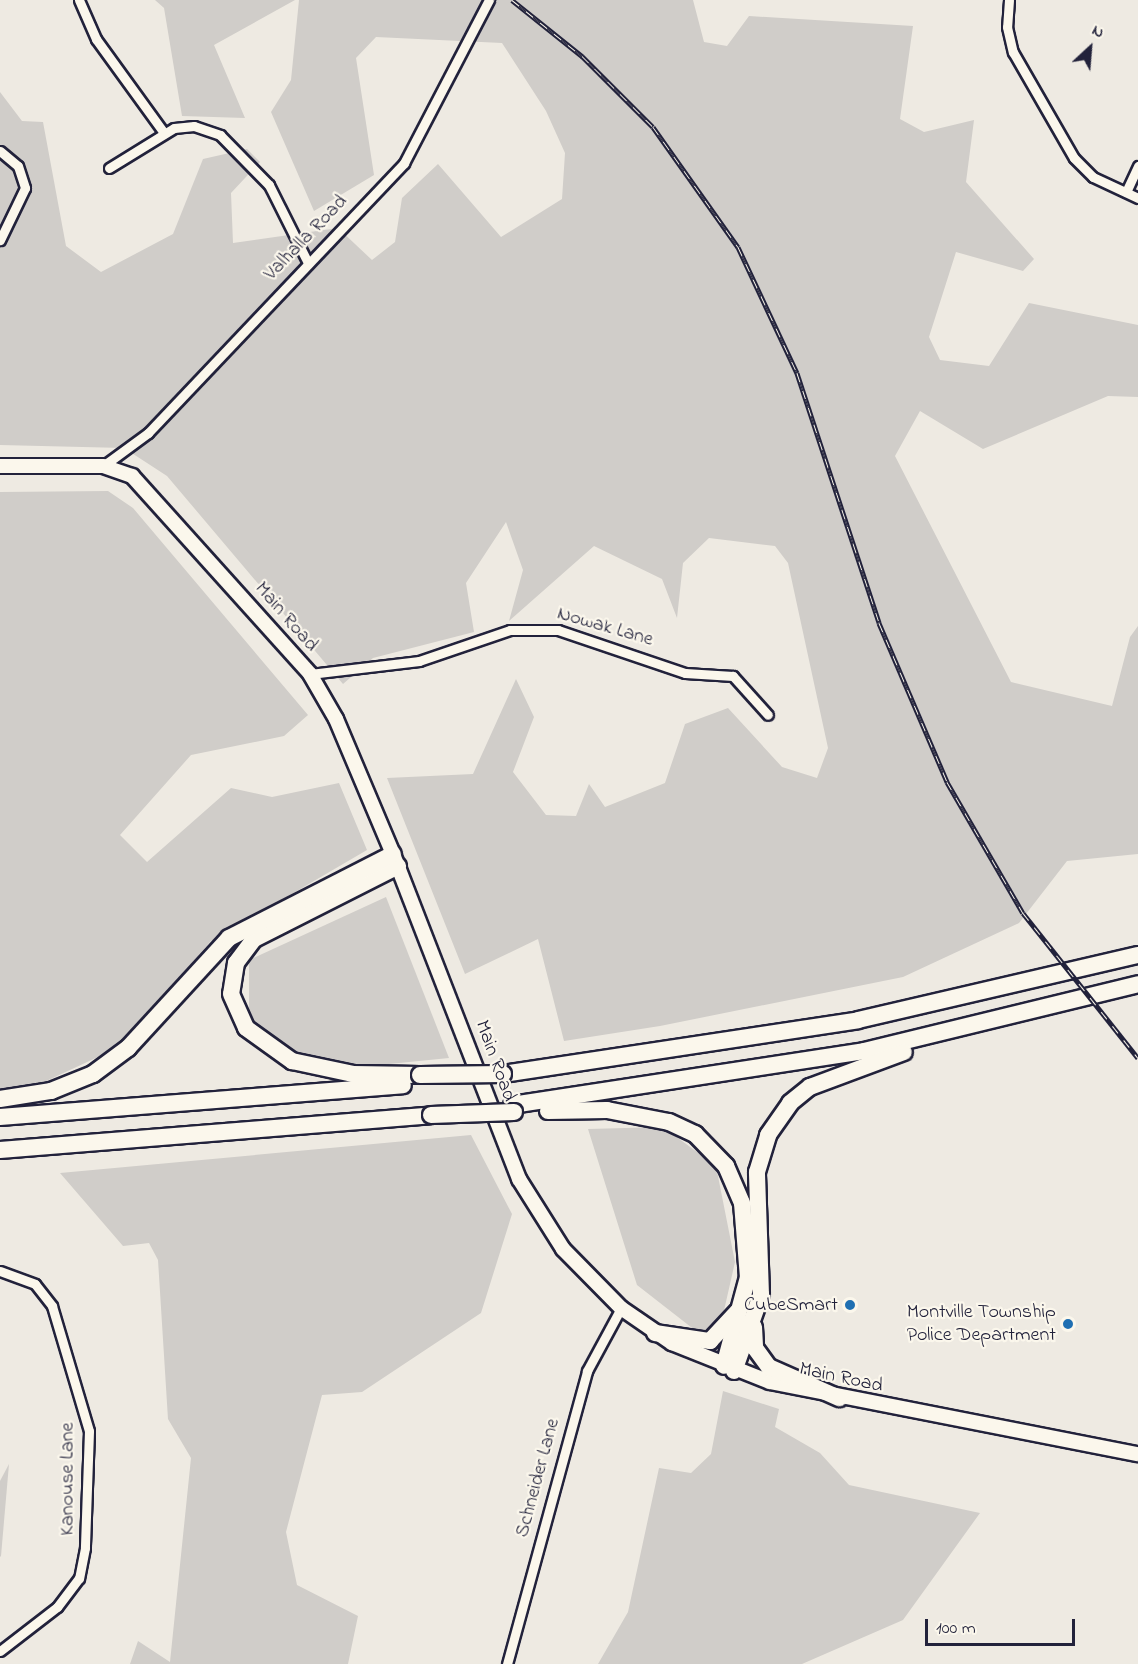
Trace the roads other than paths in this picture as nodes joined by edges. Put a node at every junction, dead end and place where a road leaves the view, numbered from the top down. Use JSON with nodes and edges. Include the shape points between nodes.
{"nodes":[{"id":1,"x":79,"y":0,"type":"edge"},
{"id":2,"x":489,"y":0,"type":"edge"},
{"id":3,"x":1009,"y":0,"type":"edge"},
{"id":4,"x":164,"y":133,"type":"junction"},
{"id":5,"x":0,"y":151,"type":"edge"},
{"id":6,"x":1138,"y":166,"type":"edge"},
{"id":7,"x":109,"y":168,"type":"dead end"},
{"id":8,"x":1126,"y":192,"type":"junction"},
{"id":9,"x":1138,"y":198,"type":"edge"},
{"id":10,"x":0,"y":240,"type":"edge"},
{"id":11,"x":307,"y":261,"type":"junction"},
{"id":12,"x":0,"y":466,"type":"edge"},
{"id":13,"x":103,"y":466,"type":"junction"},
{"id":14,"x":310,"y":674,"type":"junction"},
{"id":15,"x":768,"y":715,"type":"dead end"},
{"id":16,"x":396,"y":860,"type":"junction"},
{"id":17,"x":1138,"y":955,"type":"edge"},
{"id":18,"x":1138,"y":984,"type":"edge"},
{"id":19,"x":1032,"y":1012,"type":"junction"},
{"id":20,"x":421,"y":1079,"type":"junction"},
{"id":21,"x":0,"y":1099,"type":"edge"},
{"id":22,"x":513,"y":1109,"type":"junction"},
{"id":23,"x":0,"y":1117,"type":"edge"},
{"id":24,"x":0,"y":1149,"type":"edge"},
{"id":25,"x":0,"y":1271,"type":"edge"},
{"id":26,"x":747,"y":1292,"type":"junction"},
{"id":27,"x":621,"y":1308,"type":"junction"},
{"id":28,"x":754,"y":1321,"type":"junction"},
{"id":29,"x":655,"y":1333,"type":"junction"},
{"id":30,"x":729,"y":1369,"type":"junction"},
{"id":31,"x":839,"y":1398,"type":"junction"},
{"id":32,"x":1138,"y":1454,"type":"edge"},
{"id":33,"x":0,"y":1651,"type":"edge"},
{"id":34,"x":507,"y":1664,"type":"edge"}],
"edges":[{"from":1,"to":4,"type":"street","via":[[96,39]]},
{"from":2,"to":11,"type":"street","name":"Valhalla Road","via":[[412,152]]},
{"from":3,"to":8,"type":"street","via":[[1007,27],[1013,52],[1074,158],[1094,177]]},
{"from":4,"to":7,"type":"street"},
{"from":4,"to":11,"type":"street","via":[[194,126],[230,141],[270,185]]},
{"from":5,"to":10,"type":"street","via":[[18,166],[25,188]]},
{"from":6,"to":8,"type":"street"},
{"from":8,"to":9,"type":"street"},
{"from":11,"to":13,"type":"street","name":"Valhalla Road","via":[[171,409],[125,453]]},
{"from":12,"to":13,"type":"main road","name":"Main Road"},
{"from":13,"to":14,"type":"main road","name":"Main Road","via":[[126,472],[154,497]]},
{"from":14,"to":15,"type":"street","name":"Nowak Lane","via":[[419,661],[510,630],[558,630],[685,673],[733,676]]},
{"from":14,"to":16,"type":"main road","name":"Main Road","via":[[336,719]]},
{"from":16,"to":20,"type":"highway","via":[[254,939],[236,963],[231,994],[246,1028],[292,1061],[353,1074]]},
{"from":16,"to":21,"type":"highway","via":[[229,938],[128,1048],[93,1074],[51,1091]]},
{"from":16,"to":27,"type":"main road","name":"Main Road","via":[[519,1179],[563,1249]]},
{"from":17,"to":20,"type":"highway","bridge":true,"via":[[858,1020],[503,1074]]},
{"from":18,"to":19,"type":"highway"},
{"from":19,"to":22,"type":"highway","via":[[806,1062]]},
{"from":19,"to":28,"type":"highway","via":[[838,1074],[790,1103],[768,1135],[757,1172],[762,1281]]},
{"from":20,"to":23,"type":"highway"},
{"from":22,"to":24,"type":"highway","bridge":true},
{"from":22,"to":26,"type":"highway","via":[[624,1112],[669,1122],[700,1138],[726,1166],[739,1190]]},
{"from":25,"to":33,"type":"street","name":"Kanouse Lane","via":[[35,1284],[52,1306],[88,1431],[86,1548],[79,1578],[57,1607]]},
{"from":26,"to":29,"type":"highway","via":[[725,1330],[710,1341]]},
{"from":26,"to":30,"type":"highway"},
{"from":27,"to":29,"type":"main road","name":"Main Road"},
{"from":27,"to":34,"type":"street","name":"Schneider Lane","via":[[587,1371]]},
{"from":28,"to":30,"type":"highway"},
{"from":28,"to":31,"type":"highway","via":[[755,1348],[764,1362]]},
{"from":29,"to":30,"type":"main road","name":"Main Road"},
{"from":30,"to":31,"type":"main road","name":"Main Road"},
{"from":31,"to":32,"type":"main road","name":"Main Road"}]}
